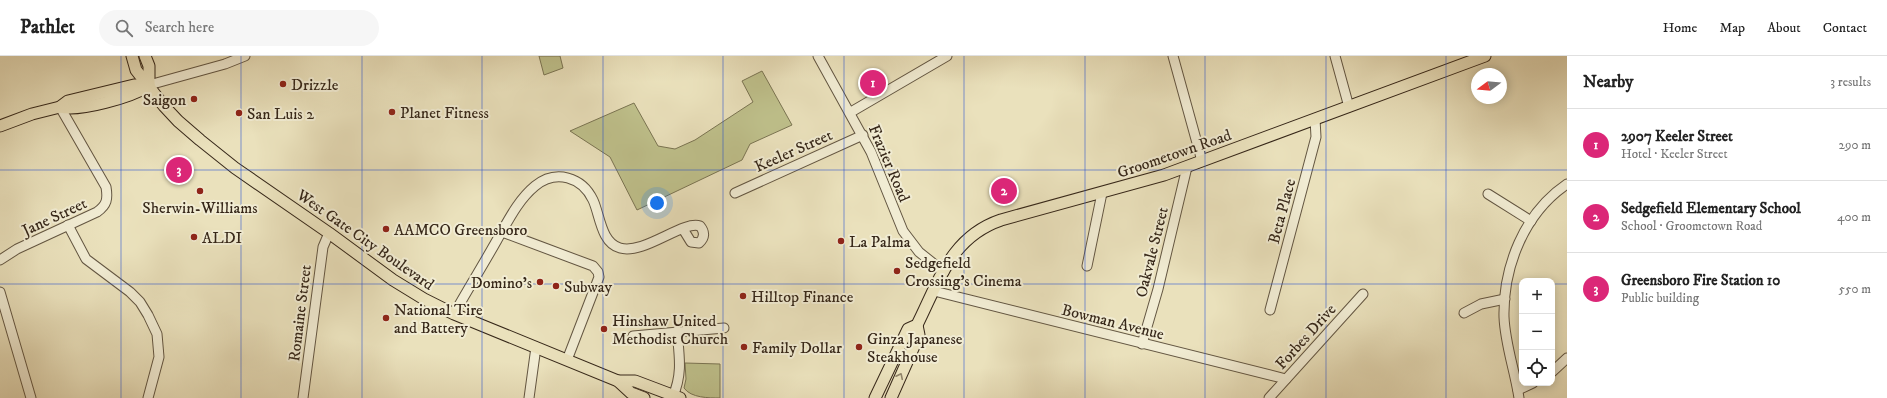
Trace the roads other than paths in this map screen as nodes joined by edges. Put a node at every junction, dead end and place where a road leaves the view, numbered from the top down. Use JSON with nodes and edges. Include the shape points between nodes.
{"nodes":[{"id":1,"x":132,"y":56,"type":"edge"},
{"id":2,"x":145,"y":56,"type":"edge"},
{"id":3,"x":245,"y":56,"type":"edge"},
{"id":4,"x":818,"y":56,"type":"edge"},
{"id":5,"x":947,"y":56,"type":"edge"},
{"id":6,"x":1173,"y":56,"type":"edge"},
{"id":7,"x":1335,"y":56,"type":"edge"},
{"id":8,"x":1485,"y":56,"type":"edge"},
{"id":9,"x":149,"y":85,"type":"junction"},
{"id":10,"x":60,"y":107,"type":"junction"},
{"id":11,"x":1348,"y":107,"type":"junction"},
{"id":12,"x":851,"y":112,"type":"junction"},
{"id":13,"x":1315,"y":119,"type":"junction"},
{"id":14,"x":0,"y":126,"type":"edge"},
{"id":15,"x":863,"y":135,"type":"junction"},
{"id":16,"x":1202,"y":161,"type":"junction"},
{"id":17,"x":1187,"y":167,"type":"junction"},
{"id":18,"x":1567,"y":184,"type":"edge"},
{"id":19,"x":735,"y":193,"type":"dead end"},
{"id":20,"x":1102,"y":193,"type":"junction"},
{"id":21,"x":1488,"y":194,"type":"dead end"},
{"id":22,"x":1531,"y":221,"type":"junction"},
{"id":23,"x":68,"y":225,"type":"junction"},
{"id":24,"x":683,"y":229,"type":"dead end"},
{"id":25,"x":502,"y":232,"type":"junction"},
{"id":26,"x":329,"y":233,"type":"junction"},
{"id":27,"x":0,"y":260,"type":"edge"},
{"id":28,"x":1087,"y":266,"type":"dead end"},
{"id":29,"x":944,"y":272,"type":"junction"},
{"id":30,"x":934,"y":291,"type":"junction"},
{"id":31,"x":0,"y":292,"type":"edge"},
{"id":32,"x":1363,"y":294,"type":"dead end"},
{"id":33,"x":1505,"y":299,"type":"junction"},
{"id":34,"x":1270,"y":310,"type":"dead end"},
{"id":35,"x":1464,"y":313,"type":"dead end"},
{"id":36,"x":454,"y":314,"type":"junction"},
{"id":37,"x":917,"y":325,"type":"junction"},
{"id":38,"x":724,"y":328,"type":"dead end"},
{"id":39,"x":677,"y":331,"type":"junction"},
{"id":40,"x":633,"y":336,"type":"dead end"},
{"id":41,"x":1142,"y":344,"type":"junction"},
{"id":42,"x":536,"y":347,"type":"junction"},
{"id":43,"x":1567,"y":358,"type":"edge"},
{"id":44,"x":567,"y":360,"type":"junction"},
{"id":45,"x":1555,"y":369,"type":"edge"},
{"id":46,"x":1286,"y":379,"type":"junction"},
{"id":47,"x":618,"y":381,"type":"junction"},
{"id":48,"x":1528,"y":386,"type":"edge"},
{"id":49,"x":1518,"y":394,"type":"edge"},
{"id":50,"x":676,"y":397,"type":"edge"},
{"id":51,"x":31,"y":398,"type":"edge"},
{"id":52,"x":148,"y":398,"type":"edge"},
{"id":53,"x":303,"y":398,"type":"edge"},
{"id":54,"x":529,"y":398,"type":"edge"},
{"id":55,"x":644,"y":398,"type":"edge"},
{"id":56,"x":875,"y":398,"type":"edge"},
{"id":57,"x":891,"y":398,"type":"edge"},
{"id":58,"x":1269,"y":398,"type":"edge"}],
"edges":[{"from":1,"to":9,"type":"main road","name":"West Gate City Boulevard","via":[[136,70]]},
{"from":2,"to":9,"type":"main road","via":[[149,66]]},
{"from":3,"to":9,"type":"street"},
{"from":4,"to":12,"type":"street","name":"Frazier Road"},
{"from":5,"to":12,"type":"street"},
{"from":6,"to":16,"type":"street"},
{"from":7,"to":11,"type":"street"},
{"from":8,"to":11,"type":"main road","name":"Groometown Road"},
{"from":9,"to":10,"type":"main road","via":[[134,85],[68,101]]},
{"from":9,"to":26,"type":"main road","name":"West Gate City Boulevard","via":[[178,121],[200,140],[235,168]]},
{"from":10,"to":14,"type":"main road"},
{"from":10,"to":23,"type":"street","name":"Jane Street","via":[[106,187],[107,197],[105,206],[98,212]]},
{"from":11,"to":13,"type":"main road","name":"Groometown Road"},
{"from":12,"to":15,"type":"street","name":"Frazier Road"},
{"from":13,"to":16,"type":"main road","name":"Groometown Road"},
{"from":13,"to":34,"type":"street","name":"Beta Place","via":[[1316,137]]},
{"from":15,"to":19,"type":"street","name":"Keeler Street"},
{"from":15,"to":29,"type":"street","name":"Frazier Road","via":[[879,168],[902,230],[919,252]]},
{"from":16,"to":17,"type":"main road","name":"Groometown Road"},
{"from":17,"to":20,"type":"main road","name":"Groometown Road"},
{"from":17,"to":41,"type":"street","name":"Oakvale Street"},
{"from":18,"to":22,"type":"street"},
{"from":20,"to":28,"type":"street"},
{"from":20,"to":29,"type":"main road","name":"Groometown Road","via":[[986,226],[972,234],[960,246]]},
{"from":21,"to":22,"type":"street"},
{"from":22,"to":33,"type":"street","via":[[1513,258]]},
{"from":23,"to":27,"type":"street","name":"Jane Street","via":[[17,249]]},
{"from":23,"to":52,"type":"street","via":[[86,259],[130,292],[148,315],[156,334],[159,357]]},
{"from":24,"to":25,"type":"street","via":[[629,250],[619,248],[611,244],[605,236],[596,208],[585,188],[574,179],[554,176],[534,186],[517,205]]},
{"from":25,"to":36,"type":"street"},
{"from":25,"to":44,"type":"street","via":[[593,266],[598,272]]},
{"from":26,"to":36,"type":"main road","name":"West Gate City Boulevard","via":[[393,280]]},
{"from":26,"to":53,"type":"street","name":"Romaine Street","via":[[323,247]]},
{"from":29,"to":30,"type":"main road","name":"Groometown Road"},
{"from":30,"to":37,"type":"main road","name":"Groometown Road"},
{"from":30,"to":41,"type":"street","name":"Bowman Avenue"},
{"from":31,"to":51,"type":"street"},
{"from":32,"to":46,"type":"street","name":"Forbes Drive"},
{"from":33,"to":35,"type":"street","via":[[1481,304]]},
{"from":33,"to":49,"type":"street","via":[[1506,331]]},
{"from":36,"to":42,"type":"main road","name":"West Gate City Boulevard"},
{"from":37,"to":56,"type":"main road","name":"Groometown Road","via":[[908,329]]},
{"from":57,"to":37,"type":"main road","name":"Groometown Road","one_way":true,"via":[[919,335]]},
{"from":38,"to":39,"type":"street"},
{"from":39,"to":40,"type":"street"},
{"from":39,"to":50,"type":"street","via":[[681,372]]},
{"from":41,"to":46,"type":"street","name":"Bowman Avenue"},
{"from":42,"to":44,"type":"main road","name":"West Gate City Boulevard"},
{"from":42,"to":54,"type":"street"},
{"from":43,"to":45,"type":"street"},
{"from":44,"to":47,"type":"main road","name":"West Gate City Boulevard"},
{"from":46,"to":58,"type":"street","name":"Forbes Drive"},
{"from":47,"to":50,"type":"main road","name":"West Gate City Boulevard","via":[[635,382]]},
{"from":47,"to":55,"type":"main road","name":"West Gate City Boulevard","via":[[631,393]]},
{"from":48,"to":49,"type":"street"}]}
